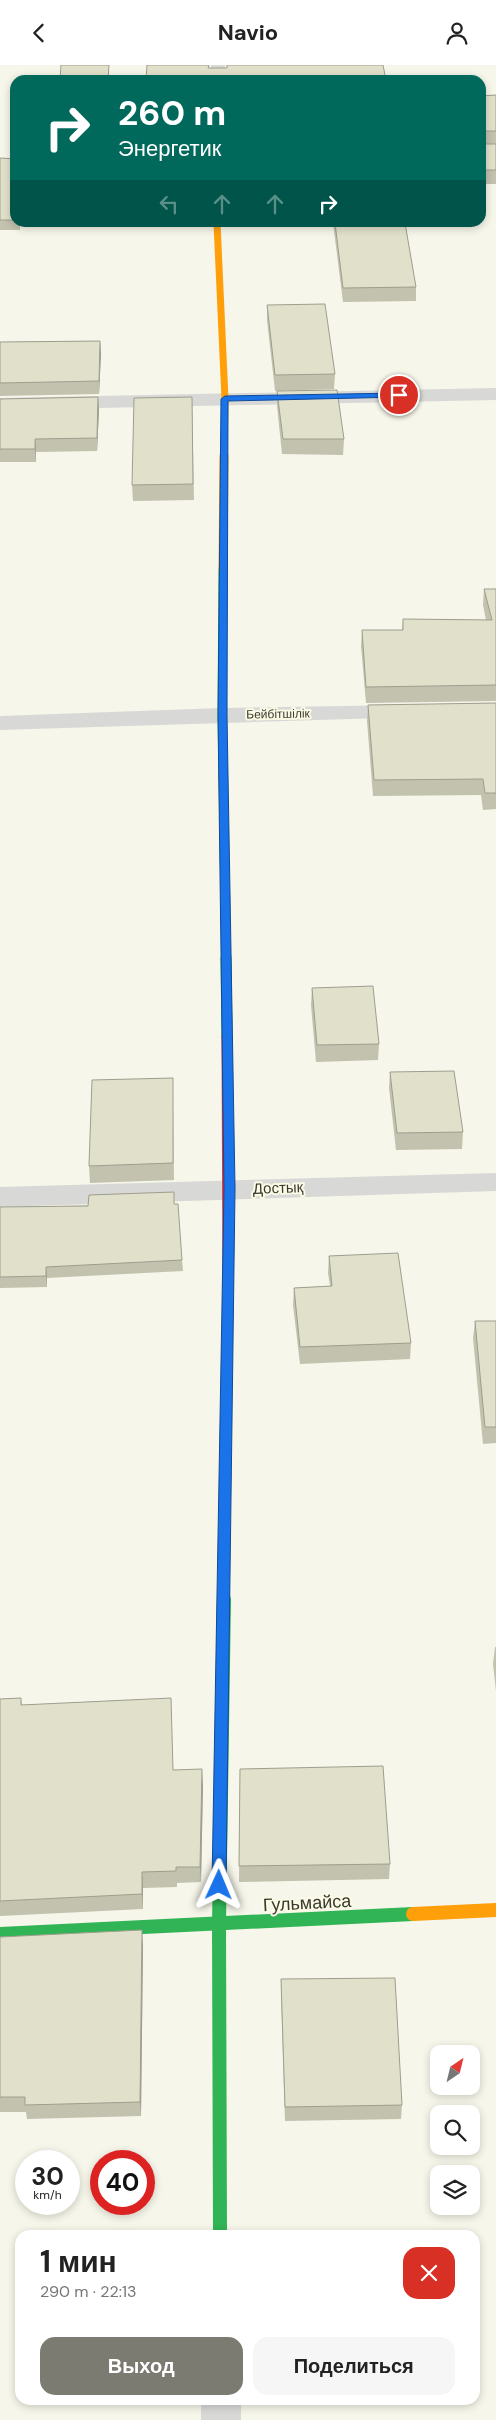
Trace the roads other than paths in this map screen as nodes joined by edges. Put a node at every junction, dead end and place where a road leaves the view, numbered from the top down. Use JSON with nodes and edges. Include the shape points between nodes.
{"nodes":[{"id":1,"x":218,"y":227,"type":"edge"},
{"id":2,"x":496,"y":394,"type":"edge"},
{"id":3,"x":225,"y":399,"type":"junction"},
{"id":4,"x":0,"y":404,"type":"edge"},
{"id":5,"x":428,"y":711,"type":"edge"},
{"id":6,"x":222,"y":715,"type":"junction"},
{"id":7,"x":0,"y":723,"type":"edge"},
{"id":8,"x":496,"y":1182,"type":"edge"},
{"id":9,"x":229,"y":1189,"type":"junction"},
{"id":10,"x":0,"y":1197,"type":"edge"},
{"id":11,"x":496,"y":1910,"type":"edge"},
{"id":12,"x":219,"y":1925,"type":"junction"},
{"id":13,"x":0,"y":1934,"type":"edge"},
{"id":14,"x":220,"y":2230,"type":"edge"},
{"id":15,"x":221,"y":2405,"type":"edge"},
{"id":16,"x":221,"y":2420,"type":"edge"}],
"edges":[{"from":1,"to":3,"type":"street"},
{"from":2,"to":3,"type":"street"},
{"from":3,"to":4,"type":"street"},
{"from":3,"to":6,"type":"street"},
{"from":5,"to":6,"type":"street","name":"Бейбітшілік"},
{"from":6,"to":7,"type":"street","name":"Бейбітшілік"},
{"from":6,"to":9,"type":"street"},
{"from":8,"to":9,"type":"street","name":"Достық"},
{"from":9,"to":10,"type":"street","name":"Достық"},
{"from":9,"to":12,"type":"street"},
{"from":11,"to":12,"type":"street","name":"Гульмайса"},
{"from":12,"to":13,"type":"street","name":"Гульмайса"},
{"from":12,"to":14,"type":"street"},
{"from":15,"to":16,"type":"street"}]}
